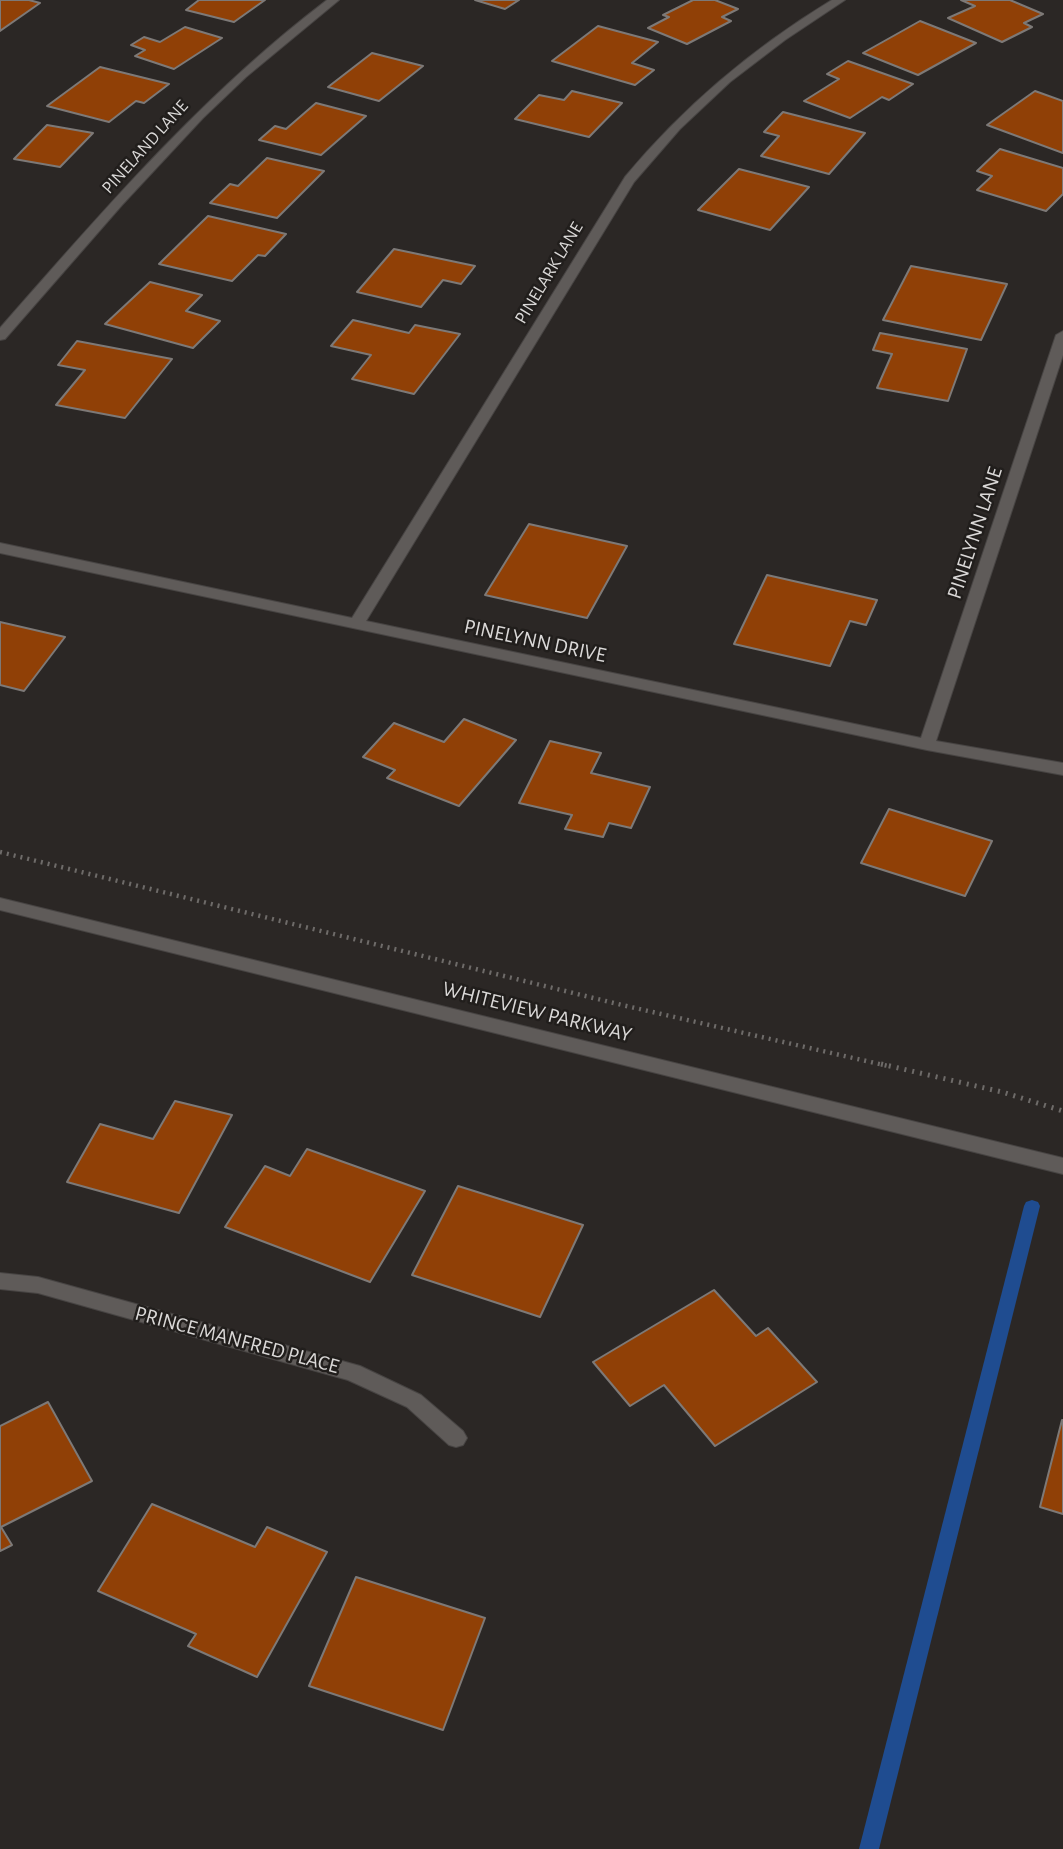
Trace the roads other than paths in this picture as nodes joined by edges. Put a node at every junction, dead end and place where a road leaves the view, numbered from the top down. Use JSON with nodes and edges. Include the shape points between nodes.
{"nodes":[{"id":1,"x":334,"y":0,"type":"edge"},
{"id":2,"x":840,"y":0,"type":"edge"},
{"id":3,"x":1063,"y":335,"type":"edge"},
{"id":4,"x":0,"y":336,"type":"edge"},
{"id":5,"x":0,"y":548,"type":"edge"},
{"id":6,"x":356,"y":624,"type":"junction"},
{"id":7,"x":927,"y":745,"type":"junction"},
{"id":8,"x":1063,"y":769,"type":"edge"},
{"id":9,"x":0,"y":904,"type":"edge"},
{"id":10,"x":1063,"y":1166,"type":"edge"},
{"id":11,"x":0,"y":1280,"type":"edge"},
{"id":12,"x":456,"y":1438,"type":"dead end"}],
"edges":[{"from":1,"to":4,"type":"street","name":"PINELAND LANE","via":[[208,104]]},
{"from":2,"to":6,"type":"street","name":"PINELARK LANE","via":[[723,79],[629,180]]},
{"from":3,"to":7,"type":"street","name":"PINELYNN LANE"},
{"from":5,"to":6,"type":"street","name":"PINELYNN DRIVE"},
{"from":6,"to":7,"type":"street","name":"PINELYNN DRIVE"},
{"from":7,"to":8,"type":"street","name":"PINELYNN DRIVE"},
{"from":9,"to":10,"type":"street","name":"WHITEVIEW PARKWAY"},
{"from":11,"to":12,"type":"street","name":"PRINCE MANFRED PLACE","via":[[38,1285],[353,1372],[414,1401]]}]}
